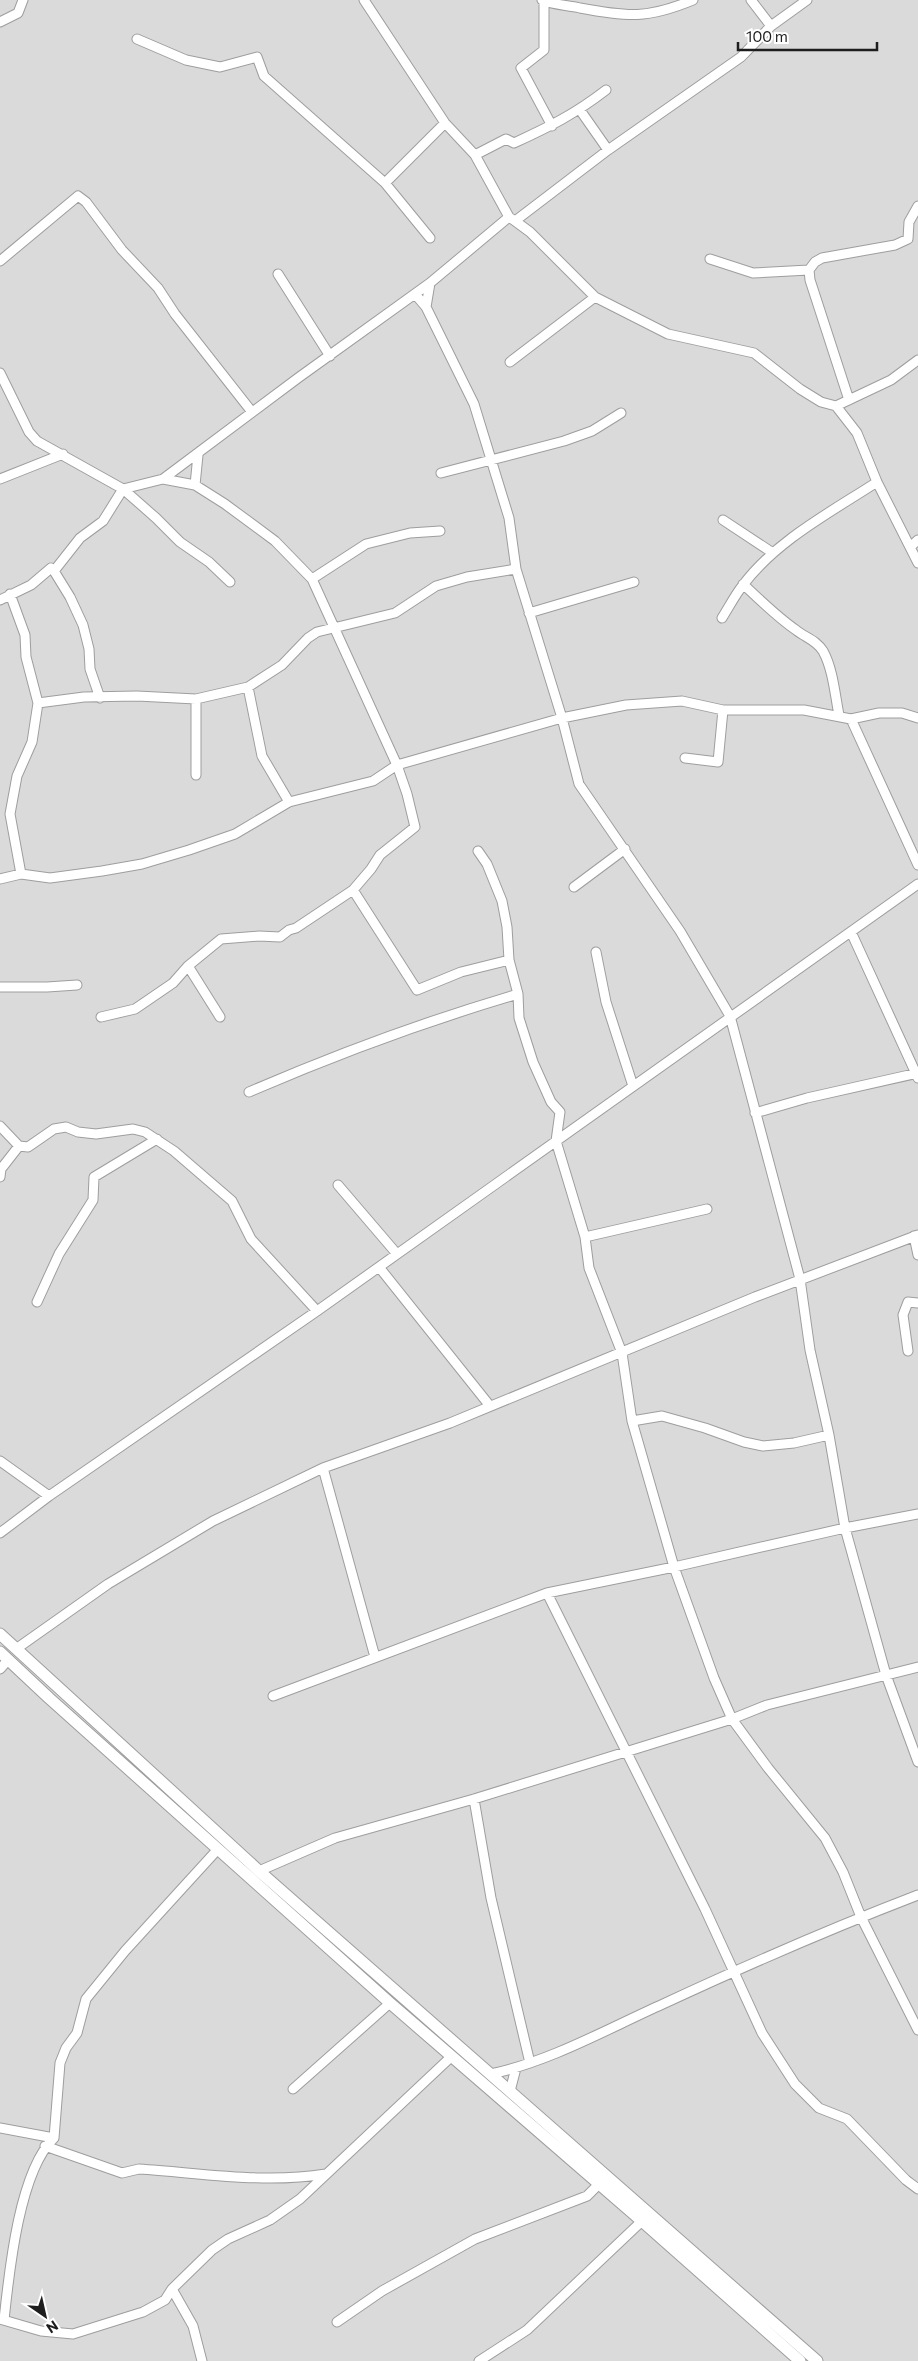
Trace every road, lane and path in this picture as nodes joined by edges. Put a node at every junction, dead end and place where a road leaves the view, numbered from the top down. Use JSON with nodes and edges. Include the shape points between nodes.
{"nodes":[{"id":1,"x":23,"y":0,"type":"edge"},
{"id":2,"x":364,"y":0,"type":"edge"},
{"id":3,"x":693,"y":0,"type":"edge"},
{"id":4,"x":751,"y":0,"type":"edge"},
{"id":5,"x":807,"y":0,"type":"edge"},
{"id":6,"x":543,"y":1,"type":"edge"},
{"id":7,"x":0,"y":22,"type":"edge"},
{"id":8,"x":771,"y":26,"type":"junction"},
{"id":9,"x":137,"y":38,"type":"dead end"},
{"id":10,"x":606,"y":90,"type":"dead end"},
{"id":11,"x":580,"y":110,"type":"junction"},
{"id":12,"x":445,"y":123,"type":"junction"},
{"id":13,"x":552,"y":126,"type":"junction"},
{"id":14,"x":608,"y":150,"type":"junction"},
{"id":15,"x":475,"y":155,"type":"junction"},
{"id":16,"x":385,"y":183,"type":"junction"},
{"id":17,"x":918,"y":206,"type":"edge"},
{"id":18,"x":512,"y":219,"type":"junction"},
{"id":19,"x":430,"y":238,"type":"dead end"},
{"id":20,"x":710,"y":259,"type":"dead end"},
{"id":21,"x":0,"y":262,"type":"edge"},
{"id":22,"x":809,"y":270,"type":"junction"},
{"id":23,"x":278,"y":274,"type":"dead end"},
{"id":24,"x":430,"y":283,"type":"junction"},
{"id":25,"x":415,"y":294,"type":"junction"},
{"id":26,"x":596,"y":297,"type":"junction"},
{"id":27,"x":426,"y":307,"type":"junction"},
{"id":28,"x":330,"y":356,"type":"junction"},
{"id":29,"x":918,"y":360,"type":"edge"},
{"id":30,"x":510,"y":362,"type":"dead end"},
{"id":31,"x":0,"y":373,"type":"edge"},
{"id":32,"x":849,"y":400,"type":"junction"},
{"id":33,"x":836,"y":406,"type":"junction"},
{"id":34,"x":252,"y":412,"type":"junction"},
{"id":35,"x":621,"y":413,"type":"dead end"},
{"id":36,"x":63,"y":454,"type":"junction"},
{"id":37,"x":198,"y":455,"type":"junction"},
{"id":38,"x":492,"y":459,"type":"junction"},
{"id":39,"x":442,"y":473,"type":"dead end"},
{"id":40,"x":0,"y":479,"type":"edge"},
{"id":41,"x":163,"y":480,"type":"junction"},
{"id":42,"x":877,"y":482,"type":"junction"},
{"id":43,"x":195,"y":485,"type":"junction"},
{"id":44,"x":122,"y":489,"type":"junction"},
{"id":45,"x":723,"y":520,"type":"dead end"},
{"id":46,"x":440,"y":531,"type":"dead end"},
{"id":47,"x":918,"y":540,"type":"edge"},
{"id":48,"x":910,"y":547,"type":"junction"},
{"id":49,"x":773,"y":553,"type":"junction"},
{"id":50,"x":918,"y":562,"type":"edge"},
{"id":51,"x":516,"y":569,"type":"junction"},
{"id":52,"x":54,"y":571,"type":"junction"},
{"id":53,"x":312,"y":579,"type":"junction"},
{"id":54,"x":230,"y":582,"type":"dead end"},
{"id":55,"x":634,"y":582,"type":"dead end"},
{"id":56,"x":744,"y":584,"type":"junction"},
{"id":57,"x":10,"y":594,"type":"junction"},
{"id":58,"x":0,"y":600,"type":"edge"},
{"id":59,"x":529,"y":613,"type":"junction"},
{"id":60,"x":722,"y":618,"type":"dead end"},
{"id":61,"x":336,"y":628,"type":"junction"},
{"id":62,"x":248,"y":687,"type":"junction"},
{"id":63,"x":100,"y":698,"type":"junction"},
{"id":64,"x":196,"y":699,"type":"junction"},
{"id":65,"x":38,"y":704,"type":"junction"},
{"id":66,"x":723,"y":710,"type":"junction"},
{"id":67,"x":839,"y":715,"type":"junction"},
{"id":68,"x":562,"y":718,"type":"junction"},
{"id":69,"x":851,"y":718,"type":"junction"},
{"id":70,"x":918,"y":718,"type":"edge"},
{"id":71,"x":685,"y":758,"type":"dead end"},
{"id":72,"x":397,"y":765,"type":"junction"},
{"id":73,"x":196,"y":775,"type":"dead end"},
{"id":74,"x":289,"y":802,"type":"junction"},
{"id":75,"x":625,"y":849,"type":"junction"},
{"id":76,"x":478,"y":851,"type":"dead end"},
{"id":77,"x":918,"y":865,"type":"edge"},
{"id":78,"x":21,"y":874,"type":"junction"},
{"id":79,"x":0,"y":879,"type":"edge"},
{"id":80,"x":918,"y":884,"type":"edge"},
{"id":81,"x":574,"y":887,"type":"dead end"},
{"id":82,"x":353,"y":890,"type":"junction"},
{"id":83,"x":851,"y":932,"type":"junction"},
{"id":84,"x":596,"y":952,"type":"dead end"},
{"id":85,"x":509,"y":960,"type":"junction"},
{"id":86,"x":188,"y":966,"type":"junction"},
{"id":87,"x":77,"y":985,"type":"dead end"},
{"id":88,"x":0,"y":986,"type":"edge"},
{"id":89,"x":518,"y":994,"type":"junction"},
{"id":90,"x":220,"y":1016,"type":"dead end"},
{"id":91,"x":730,"y":1016,"type":"junction"},
{"id":92,"x":100,"y":1017,"type":"dead end"},
{"id":93,"x":917,"y":1075,"type":"edge"},
{"id":94,"x":633,"y":1086,"type":"junction"},
{"id":95,"x":249,"y":1092,"type":"dead end"},
{"id":96,"x":755,"y":1113,"type":"junction"},
{"id":97,"x":0,"y":1126,"type":"edge"},
{"id":98,"x":157,"y":1139,"type":"junction"},
{"id":99,"x":556,"y":1141,"type":"junction"},
{"id":100,"x":19,"y":1146,"type":"junction"},
{"id":101,"x":0,"y":1177,"type":"edge"},
{"id":102,"x":338,"y":1185,"type":"dead end"},
{"id":103,"x":707,"y":1209,"type":"dead end"},
{"id":104,"x":916,"y":1236,"type":"edge"},
{"id":105,"x":585,"y":1238,"type":"junction"},
{"id":106,"x":397,"y":1254,"type":"junction"},
{"id":107,"x":918,"y":1255,"type":"edge"},
{"id":108,"x":379,"y":1267,"type":"junction"},
{"id":109,"x":800,"y":1280,"type":"junction"},
{"id":110,"x":37,"y":1302,"type":"dead end"},
{"id":111,"x":918,"y":1303,"type":"edge"},
{"id":112,"x":318,"y":1310,"type":"junction"},
{"id":113,"x":908,"y":1351,"type":"dead end"},
{"id":114,"x":622,"y":1353,"type":"junction"},
{"id":115,"x":490,"y":1406,"type":"junction"},
{"id":116,"x":632,"y":1421,"type":"junction"},
{"id":117,"x":829,"y":1435,"type":"junction"},
{"id":118,"x":0,"y":1461,"type":"edge"},
{"id":119,"x":323,"y":1468,"type":"junction"},
{"id":120,"x":49,"y":1496,"type":"junction"},
{"id":121,"x":918,"y":1514,"type":"edge"},
{"id":122,"x":845,"y":1528,"type":"junction"},
{"id":123,"x":0,"y":1534,"type":"edge"},
{"id":124,"x":674,"y":1567,"type":"junction"},
{"id":125,"x":547,"y":1593,"type":"junction"},
{"id":126,"x":0,"y":1634,"type":"edge"},
{"id":127,"x":16,"y":1649,"type":"junction"},
{"id":128,"x":4,"y":1656,"type":"edge"},
{"id":129,"x":375,"y":1657,"type":"junction"},
{"id":130,"x":918,"y":1667,"type":"edge"},
{"id":131,"x":0,"y":1670,"type":"edge"},
{"id":132,"x":886,"y":1675,"type":"junction"},
{"id":133,"x":58,"y":1689,"type":"junction"},
{"id":134,"x":273,"y":1696,"type":"dead end"},
{"id":135,"x":49,"y":1698,"type":"junction"},
{"id":136,"x":732,"y":1719,"type":"junction"},
{"id":137,"x":625,"y":1752,"type":"junction"},
{"id":138,"x":918,"y":1762,"type":"edge"},
{"id":139,"x":474,"y":1799,"type":"junction"},
{"id":140,"x":218,"y":1849,"type":"junction"},
{"id":141,"x":260,"y":1871,"type":"junction"},
{"id":142,"x":918,"y":1895,"type":"edge"},
{"id":143,"x":861,"y":1917,"type":"junction"},
{"id":144,"x":734,"y":1971,"type":"junction"},
{"id":145,"x":390,"y":2002,"type":"junction"},
{"id":146,"x":918,"y":2030,"type":"edge"},
{"id":147,"x":452,"y":2056,"type":"junction"},
{"id":148,"x":530,"y":2063,"type":"junction"},
{"id":149,"x":516,"y":2068,"type":"junction"},
{"id":150,"x":491,"y":2074,"type":"junction"},
{"id":151,"x":293,"y":2089,"type":"dead end"},
{"id":152,"x":510,"y":2091,"type":"junction"},
{"id":153,"x":0,"y":2128,"type":"edge"},
{"id":154,"x":54,"y":2138,"type":"junction"},
{"id":155,"x":45,"y":2146,"type":"junction"},
{"id":156,"x":326,"y":2174,"type":"junction"},
{"id":157,"x":599,"y":2184,"type":"junction"},
{"id":158,"x":918,"y":2189,"type":"edge"},
{"id":159,"x":642,"y":2221,"type":"junction"},
{"id":160,"x":172,"y":2289,"type":"junction"},
{"id":161,"x":2,"y":2320,"type":"edge"},
{"id":162,"x":338,"y":2322,"type":"dead end"},
{"id":163,"x":202,"y":2361,"type":"edge"},
{"id":164,"x":479,"y":2361,"type":"edge"},
{"id":165,"x":800,"y":2361,"type":"edge"},
{"id":166,"x":817,"y":2361,"type":"edge"}],
"edges":[{"from":1,"to":7,"type":"street","via":[[18,13]]},
{"from":2,"to":12,"type":"street"},
{"from":3,"to":6,"type":"street","via":[[668,11],[647,15],[613,14]]},
{"from":4,"to":8,"type":"street"},
{"from":5,"to":8,"type":"street"},
{"from":6,"to":13,"type":"street","via":[[544,50],[521,68]]},
{"from":8,"to":14,"type":"street","via":[[741,57]]},
{"from":9,"to":16,"type":"street","via":[[186,60],[220,67],[256,57],[264,76]]},
{"from":10,"to":11,"type":"street"},
{"from":11,"to":13,"type":"street"},
{"from":11,"to":14,"type":"street"},
{"from":12,"to":15,"type":"street"},
{"from":12,"to":16,"type":"street"},
{"from":13,"to":15,"type":"street","via":[[514,143],[506,139]]},
{"from":14,"to":18,"type":"street"},
{"from":15,"to":18,"type":"street"},
{"from":16,"to":19,"type":"street"},
{"from":17,"to":22,"type":"street","via":[[909,222],[908,239],[895,245],[822,258]]},
{"from":18,"to":24,"type":"street"},
{"from":18,"to":26,"type":"street","via":[[530,232]]},
{"from":20,"to":22,"type":"street","via":[[753,273]]},
{"from":21,"to":34,"type":"street","via":[[78,196],[158,288]]},
{"from":22,"to":32,"type":"street"},
{"from":23,"to":28,"type":"street"},
{"from":24,"to":25,"type":"street"},
{"from":24,"to":27,"type":"street"},
{"from":25,"to":27,"type":"street"},
{"from":25,"to":28,"type":"street"},
{"from":26,"to":30,"type":"street"},
{"from":26,"to":33,"type":"street","via":[[668,334],[754,353],[800,389]]},
{"from":27,"to":38,"type":"street","via":[[474,404]]},
{"from":28,"to":34,"type":"street"},
{"from":29,"to":32,"type":"street","via":[[891,380]]},
{"from":31,"to":36,"type":"street","via":[[29,432],[37,441]]},
{"from":32,"to":33,"type":"street"},
{"from":33,"to":42,"type":"street","via":[[856,433]]},
{"from":34,"to":37,"type":"street"},
{"from":35,"to":38,"type":"street","via":[[585,433]]},
{"from":36,"to":40,"type":"street"},
{"from":36,"to":44,"type":"street"},
{"from":37,"to":41,"type":"street"},
{"from":37,"to":43,"type":"street"},
{"from":38,"to":39,"type":"street"},
{"from":38,"to":51,"type":"street","via":[[509,518]]},
{"from":41,"to":43,"type":"street"},
{"from":41,"to":44,"type":"street"},
{"from":42,"to":48,"type":"street"},
{"from":42,"to":49,"type":"street"},
{"from":43,"to":53,"type":"street","via":[[275,541]]},
{"from":44,"to":52,"type":"street","via":[[103,521],[80,538]]},
{"from":44,"to":54,"type":"street"},
{"from":45,"to":49,"type":"street"},
{"from":46,"to":53,"type":"street","via":[[410,533],[366,544]]},
{"from":47,"to":48,"type":"street"},
{"from":48,"to":50,"type":"street"},
{"from":49,"to":56,"type":"street"},
{"from":51,"to":59,"type":"street"},
{"from":51,"to":61,"type":"street","via":[[436,586],[396,613]]},
{"from":52,"to":57,"type":"street","via":[[51,568],[31,585]]},
{"from":52,"to":63,"type":"street","via":[[83,625],[90,669]]},
{"from":53,"to":61,"type":"street"},
{"from":55,"to":59,"type":"street"},
{"from":56,"to":60,"type":"street"},
{"from":56,"to":67,"type":"street","via":[[774,614],[814,641],[822,651]]},
{"from":57,"to":58,"type":"street"},
{"from":57,"to":65,"type":"street","via":[[25,636],[26,657]]},
{"from":59,"to":68,"type":"street"},
{"from":61,"to":62,"type":"street","via":[[308,638],[282,665]]},
{"from":61,"to":72,"type":"street"},
{"from":62,"to":64,"type":"street"},
{"from":62,"to":74,"type":"street","via":[[262,756]]},
{"from":63,"to":64,"type":"street"},
{"from":63,"to":65,"type":"street","via":[[84,697]]},
{"from":64,"to":73,"type":"street"},
{"from":65,"to":78,"type":"street","via":[[32,742],[17,776],[10,814]]},
{"from":66,"to":67,"type":"street","via":[[804,710]]},
{"from":66,"to":68,"type":"street","via":[[682,701],[626,705]]},
{"from":66,"to":71,"type":"street","via":[[718,762]]},
{"from":67,"to":69,"type":"street"},
{"from":68,"to":72,"type":"street"},
{"from":68,"to":75,"type":"street","via":[[580,784]]},
{"from":69,"to":70,"type":"street","via":[[902,713]]},
{"from":69,"to":77,"type":"street"},
{"from":72,"to":74,"type":"street","via":[[373,781]]},
{"from":72,"to":82,"type":"street","via":[[415,827],[380,855]]},
{"from":74,"to":78,"type":"street","via":[[235,834],[142,864],[50,878]]},
{"from":75,"to":81,"type":"street"},
{"from":75,"to":91,"type":"street","via":[[680,931]]},
{"from":76,"to":85,"type":"street","via":[[487,864],[502,902]]},
{"from":78,"to":79,"type":"street"},
{"from":80,"to":83,"type":"street"},
{"from":82,"to":85,"type":"street","via":[[417,990],[461,972]]},
{"from":82,"to":86,"type":"street","via":[[280,937],[221,939]]},
{"from":83,"to":91,"type":"street"},
{"from":83,"to":93,"type":"street"},
{"from":84,"to":94,"type":"street","via":[[606,1002]]},
{"from":85,"to":89,"type":"street"},
{"from":86,"to":90,"type":"street"},
{"from":86,"to":92,"type":"street","via":[[173,983],[135,1009]]},
{"from":87,"to":88,"type":"street"},
{"from":89,"to":95,"type":"street","via":[[357,1048]]},
{"from":89,"to":99,"type":"street","via":[[519,1018],[534,1062],[551,1102],[560,1112]]},
{"from":91,"to":94,"type":"street"},
{"from":91,"to":96,"type":"street"},
{"from":93,"to":96,"type":"street","via":[[807,1098]]},
{"from":94,"to":99,"type":"street"},
{"from":96,"to":109,"type":"street"},
{"from":97,"to":100,"type":"street"},
{"from":98,"to":100,"type":"street","via":[[133,1129],[96,1134],[66,1127],[54,1129],[28,1147]]},
{"from":98,"to":110,"type":"street","via":[[94,1177],[93,1200],[58,1254]]},
{"from":98,"to":112,"type":"street","via":[[232,1201],[251,1239]]},
{"from":99,"to":105,"type":"street"},
{"from":99,"to":106,"type":"street"},
{"from":100,"to":101,"type":"street","via":[[1,1169]]},
{"from":102,"to":106,"type":"street"},
{"from":103,"to":105,"type":"street"},
{"from":104,"to":107,"type":"street"},
{"from":104,"to":109,"type":"street"},
{"from":105,"to":114,"type":"street","via":[[589,1268]]},
{"from":106,"to":108,"type":"street"},
{"from":108,"to":112,"type":"street"},
{"from":108,"to":115,"type":"street"},
{"from":109,"to":114,"type":"street"},
{"from":109,"to":117,"type":"street","via":[[810,1350]]},
{"from":111,"to":113,"type":"street","via":[[908,1302],[903,1315]]},
{"from":112,"to":120,"type":"street"},
{"from":114,"to":115,"type":"street"},
{"from":114,"to":116,"type":"street"},
{"from":115,"to":119,"type":"street","via":[[402,1442]]},
{"from":116,"to":117,"type":"street","via":[[662,1416],[763,1446]]},
{"from":116,"to":124,"type":"street"},
{"from":117,"to":122,"type":"street"},
{"from":118,"to":120,"type":"street"},
{"from":119,"to":127,"type":"street","via":[[213,1521],[108,1584]]},
{"from":119,"to":129,"type":"street"},
{"from":120,"to":123,"type":"street"},
{"from":121,"to":122,"type":"street"},
{"from":122,"to":124,"type":"street"},
{"from":122,"to":132,"type":"street"},
{"from":124,"to":125,"type":"street"},
{"from":124,"to":136,"type":"street"},
{"from":125,"to":129,"type":"street"},
{"from":125,"to":137,"type":"street"},
{"from":126,"to":127,"type":"street"},
{"from":127,"to":133,"type":"street"},
{"from":128,"to":131,"type":"street"},
{"from":128,"to":135,"type":"street"},
{"from":129,"to":134,"type":"street"},
{"from":130,"to":132,"type":"street"},
{"from":132,"to":136,"type":"street","via":[[767,1705]]},
{"from":132,"to":138,"type":"street"},
{"from":133,"to":135,"type":"street"},
{"from":133,"to":141,"type":"street"},
{"from":135,"to":140,"type":"street"},
{"from":136,"to":137,"type":"street"},
{"from":136,"to":143,"type":"street","via":[[825,1838]]},
{"from":137,"to":139,"type":"street"},
{"from":137,"to":144,"type":"street"},
{"from":139,"to":141,"type":"street","via":[[335,1838]]},
{"from":139,"to":148,"type":"street","via":[[491,1898]]},
{"from":140,"to":145,"type":"street"},
{"from":140,"to":154,"type":"street","via":[[86,1999],[76,2033],[60,2063]]},
{"from":141,"to":150,"type":"street"},
{"from":142,"to":143,"type":"street"},
{"from":143,"to":144,"type":"street"},
{"from":143,"to":146,"type":"street"},
{"from":144,"to":148,"type":"street"},
{"from":144,"to":158,"type":"street","via":[[762,2033],[794,2084],[819,2108],[847,2119]]},
{"from":145,"to":147,"type":"street"},
{"from":145,"to":151,"type":"street"},
{"from":147,"to":156,"type":"street"},
{"from":147,"to":157,"type":"street"},
{"from":148,"to":149,"type":"street"},
{"from":149,"to":150,"type":"street"},
{"from":149,"to":152,"type":"street"},
{"from":150,"to":152,"type":"street"},
{"from":152,"to":166,"type":"street"},
{"from":153,"to":154,"type":"street"},
{"from":154,"to":155,"type":"street"},
{"from":155,"to":156,"type":"street","via":[[122,2173],[139,2169],[267,2180]]},
{"from":155,"to":161,"type":"street","via":[[22,2201]]},
{"from":156,"to":160,"type":"street","via":[[300,2199],[270,2220],[212,2250]]},
{"from":157,"to":159,"type":"street"},
{"from":157,"to":162,"type":"street","via":[[587,2196],[475,2239],[430,2262]]},
{"from":159,"to":164,"type":"street","via":[[527,2330]]},
{"from":159,"to":165,"type":"street"},
{"from":160,"to":161,"type":"street","via":[[165,2300],[143,2312],[72,2334],[41,2331]]},
{"from":160,"to":163,"type":"street","via":[[193,2326]]}]}
